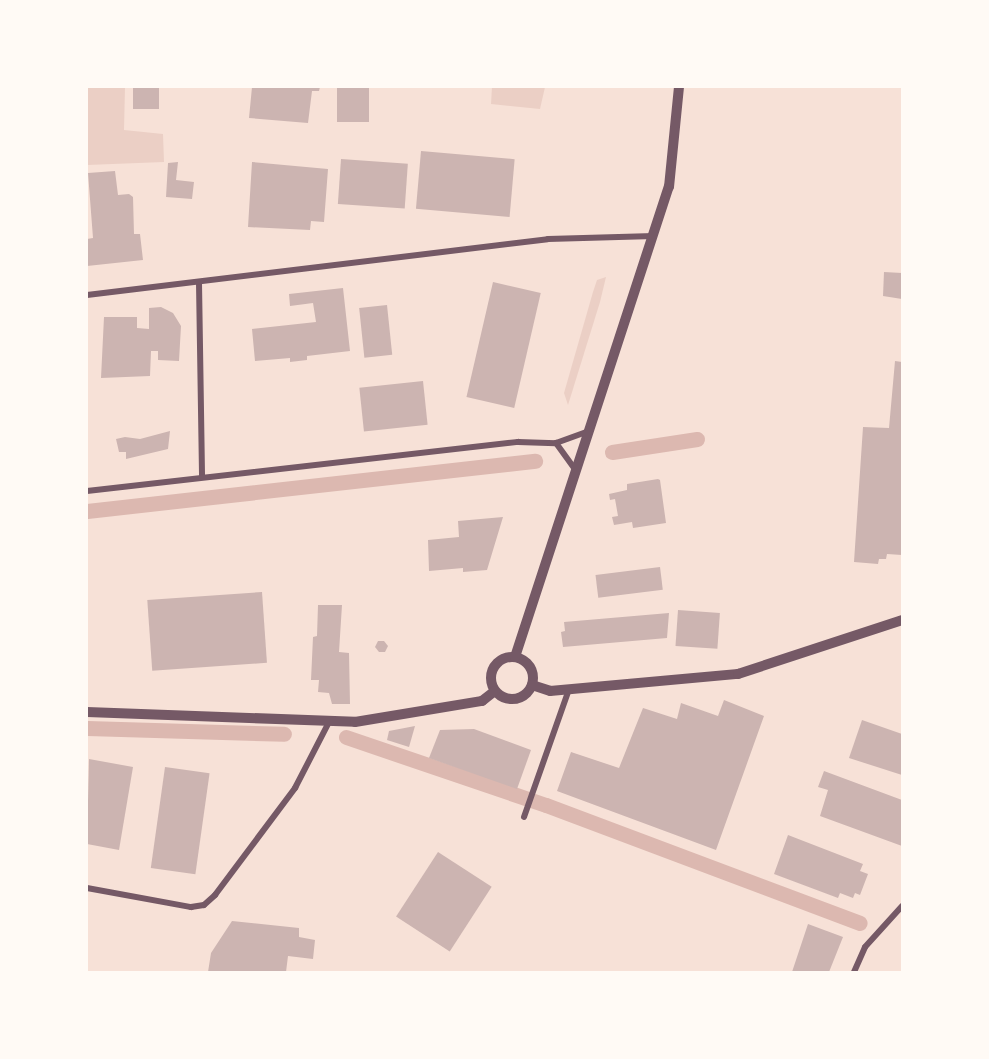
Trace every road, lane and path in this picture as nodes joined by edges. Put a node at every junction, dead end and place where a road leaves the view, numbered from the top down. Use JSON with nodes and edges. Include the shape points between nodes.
{"nodes":[{"id":1,"x":679,"y":87,"type":"edge"},
{"id":2,"x":654,"y":236,"type":"junction"},
{"id":3,"x":199,"y":283,"type":"junction"},
{"id":4,"x":87,"y":295,"type":"edge"},
{"id":5,"x":587,"y":432,"type":"junction"},
{"id":6,"x":556,"y":443,"type":"junction"},
{"id":7,"x":575,"y":469,"type":"junction"},
{"id":8,"x":202,"y":477,"type":"junction"},
{"id":9,"x":87,"y":491,"type":"edge"},
{"id":10,"x":902,"y":620,"type":"edge"},
{"id":11,"x":515,"y":657,"type":"junction"},
{"id":12,"x":532,"y":685,"type":"junction"},
{"id":13,"x":569,"y":689,"type":"junction"},
{"id":14,"x":495,"y":691,"type":"junction"},
{"id":15,"x":87,"y":712,"type":"edge"},
{"id":16,"x":329,"y":722,"type":"junction"},
{"id":17,"x":524,"y":817,"type":"dead end"},
{"id":18,"x":87,"y":888,"type":"edge"},
{"id":19,"x":902,"y":906,"type":"edge"},
{"id":20,"x":854,"y":972,"type":"edge"}],
"edges":[{"from":1,"to":2,"type":"street","via":[[669,188]]},
{"from":2,"to":3,"type":"street","via":[[548,238]]},
{"from":2,"to":5,"type":"street"},
{"from":3,"to":4,"type":"street"},
{"from":3,"to":8,"type":"street"},
{"from":5,"to":6,"type":"street"},
{"from":5,"to":7,"type":"street"},
{"from":6,"to":7,"type":"street"},
{"from":6,"to":8,"type":"street","via":[[518,442]]},
{"from":7,"to":11,"type":"street"},
{"from":8,"to":9,"type":"street"},
{"from":10,"to":13,"type":"street","via":[[738,674]]},
{"from":11,"to":12,"type":"street","via":[[530,667]]},
{"from":11,"to":14,"type":"street","via":[[503,659],[494,667],[491,679]]},
{"from":12,"to":13,"type":"street","via":[[547,690]]},
{"from":12,"to":14,"type":"street","via":[[526,694],[515,699],[504,698]]},
{"from":13,"to":17,"type":"street"},
{"from":14,"to":16,"type":"street","via":[[482,701],[437,710],[379,720]]},
{"from":15,"to":16,"type":"street"},
{"from":16,"to":18,"type":"street","via":[[295,788],[204,905],[190,907]]},
{"from":19,"to":20,"type":"street","via":[[865,947]]}]}
